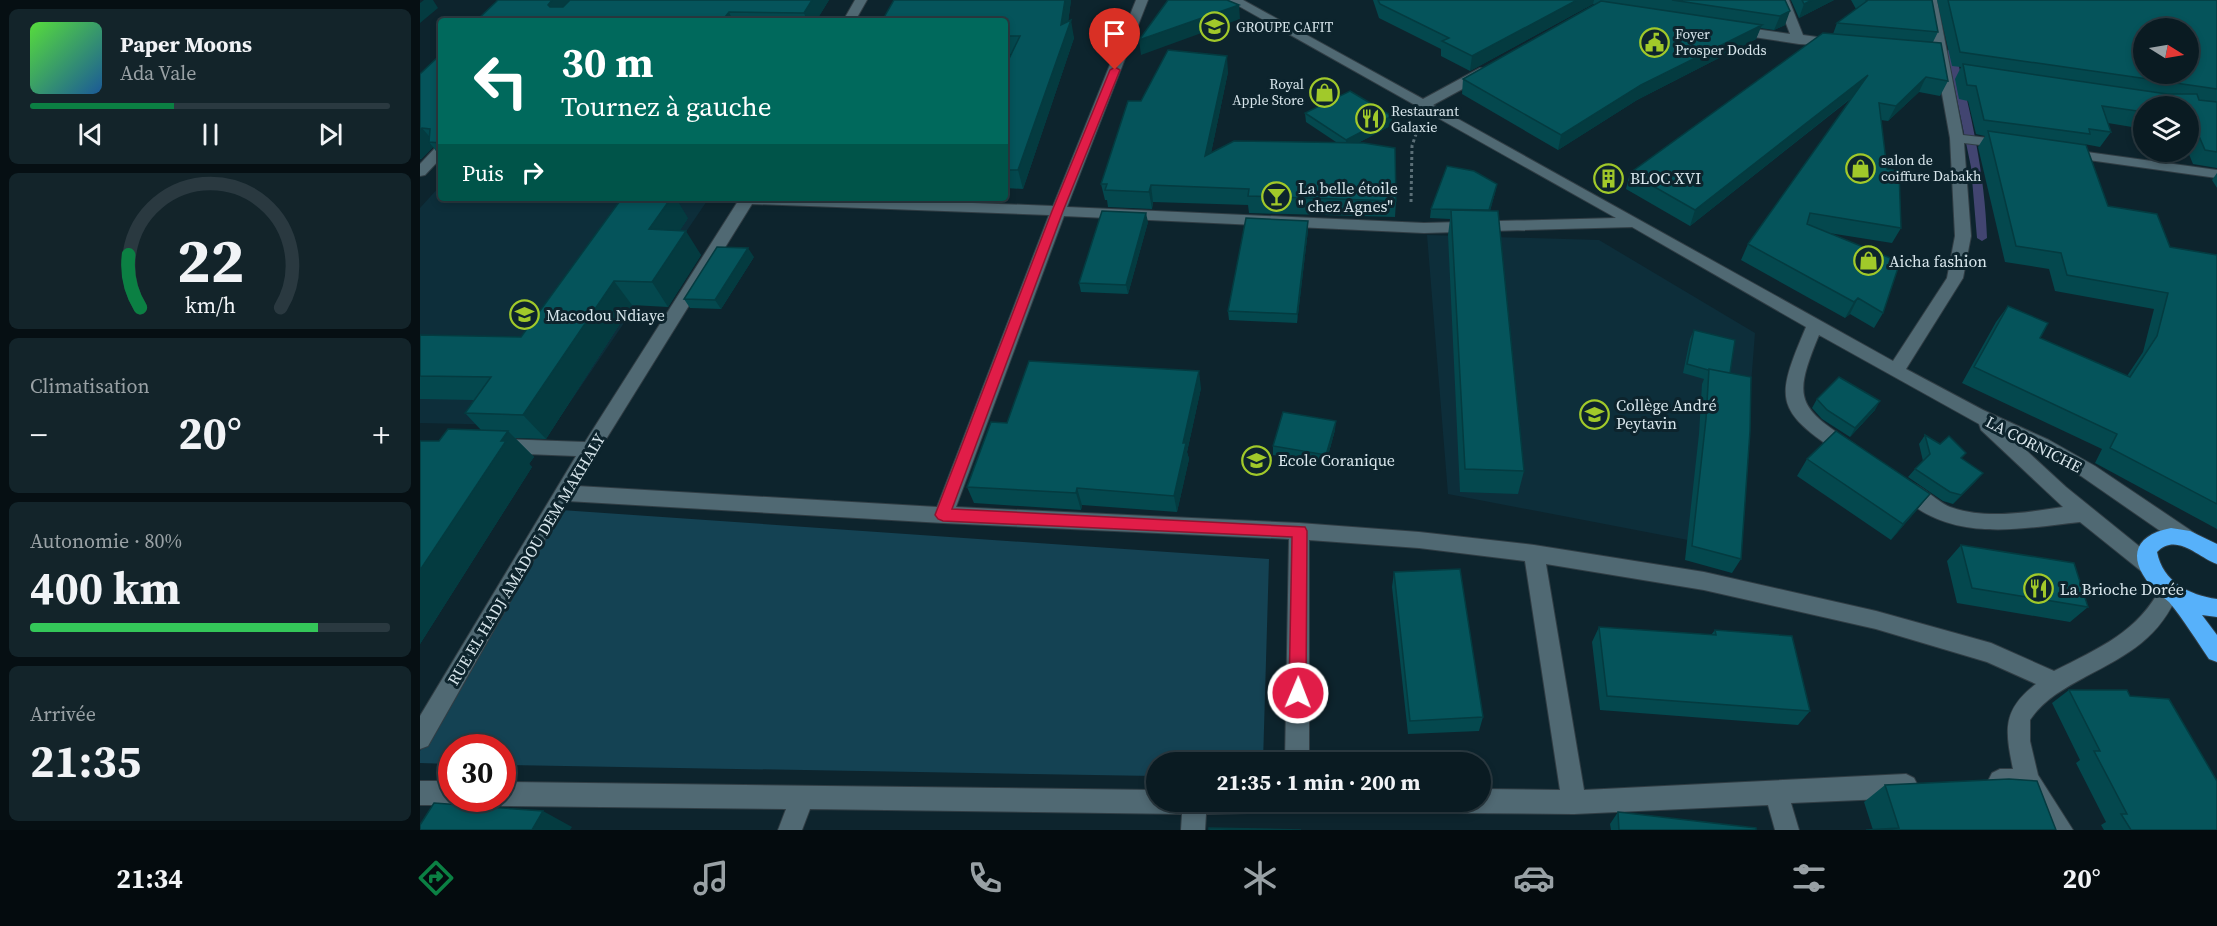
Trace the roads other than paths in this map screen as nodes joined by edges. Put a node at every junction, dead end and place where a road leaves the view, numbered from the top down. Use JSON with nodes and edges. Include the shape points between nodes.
{"nodes":[{"id":1,"x":861,"y":0,"type":"edge"},
{"id":2,"x":1142,"y":0,"type":"edge"},
{"id":3,"x":1234,"y":0,"type":"edge"},
{"id":4,"x":1783,"y":0,"type":"edge"},
{"id":5,"x":1931,"y":0,"type":"edge"},
{"id":6,"x":851,"y":18,"type":"edge"},
{"id":7,"x":1720,"y":28,"type":"edge"},
{"id":8,"x":1799,"y":40,"type":"junction"},
{"id":9,"x":1846,"y":45,"type":"edge"},
{"id":10,"x":1493,"y":66,"type":"edge"},
{"id":11,"x":1423,"y":105,"type":"junction"},
{"id":12,"x":1957,"y":138,"type":"junction"},
{"id":13,"x":2016,"y":146,"type":"edge"},
{"id":14,"x":2051,"y":151,"type":"edge"},
{"id":15,"x":438,"y":153,"type":"edge"},
{"id":16,"x":438,"y":166,"type":"edge"},
{"id":17,"x":422,"y":168,"type":"edge"},
{"id":18,"x":2217,"y":174,"type":"edge"},
{"id":19,"x":747,"y":201,"type":"edge"},
{"id":20,"x":800,"y":201,"type":"edge"},
{"id":21,"x":1058,"y":211,"type":"junction"},
{"id":22,"x":1635,"y":222,"type":"junction"},
{"id":23,"x":1815,"y":325,"type":"junction"},
{"id":24,"x":1896,"y":372,"type":"junction"},
{"id":25,"x":1977,"y":415,"type":"junction"},
{"id":26,"x":477,"y":446,"type":"edge"},
{"id":27,"x":591,"y":449,"type":"junction"},
{"id":28,"x":1861,"y":458,"type":"edge"},
{"id":29,"x":1889,"y":478,"type":"edge"},
{"id":30,"x":562,"y":493,"type":"junction"},
{"id":31,"x":2084,"y":513,"type":"junction"},
{"id":32,"x":943,"y":515,"type":"junction"},
{"id":33,"x":1299,"y":531,"type":"junction"},
{"id":34,"x":2189,"y":540,"type":"junction"},
{"id":35,"x":2214,"y":552,"type":"edge"},
{"id":36,"x":1533,"y":554,"type":"junction"},
{"id":37,"x":2148,"y":565,"type":"junction"},
{"id":38,"x":2172,"y":593,"type":"junction"},
{"id":39,"x":2217,"y":608,"type":"edge"},
{"id":40,"x":2217,"y":652,"type":"edge"},
{"id":41,"x":2055,"y":682,"type":"junction"},
{"id":42,"x":420,"y":738,"type":"edge"},
{"id":43,"x":1297,"y":752,"type":"edge"},
{"id":44,"x":2027,"y":780,"type":"junction"},
{"id":45,"x":1980,"y":782,"type":"edge"},
{"id":46,"x":1932,"y":784,"type":"edge"},
{"id":47,"x":1776,"y":792,"type":"junction"},
{"id":48,"x":420,"y":793,"type":"edge"},
{"id":49,"x":438,"y":793,"type":"edge"},
{"id":50,"x":516,"y":794,"type":"edge"},
{"id":51,"x":802,"y":798,"type":"junction"},
{"id":52,"x":1491,"y":801,"type":"edge"},
{"id":53,"x":1146,"y":802,"type":"edge"},
{"id":54,"x":1574,"y":802,"type":"junction"},
{"id":55,"x":1194,"y":812,"type":"edge"},
{"id":56,"x":790,"y":830,"type":"edge"},
{"id":57,"x":1193,"y":830,"type":"edge"},
{"id":58,"x":1787,"y":830,"type":"edge"},
{"id":59,"x":2061,"y":830,"type":"edge"}],
"edges":[{"from":1,"to":6,"type":"street"},
{"from":2,"to":21,"type":"street"},
{"from":3,"to":11,"type":"street"},
{"from":4,"to":8,"type":"street"},
{"from":5,"to":12,"type":"street","via":[[1934,53],[1951,72]]},
{"from":7,"to":8,"type":"street"},
{"from":8,"to":9,"type":"street"},
{"from":10,"to":11,"type":"street"},
{"from":11,"to":22,"type":"street"},
{"from":12,"to":13,"type":"street"},
{"from":12,"to":24,"type":"street","via":[[1963,236],[1955,278]]},
{"from":14,"to":18,"type":"street"},
{"from":15,"to":17,"type":"street"},
{"from":16,"to":17,"type":"street"},
{"from":19,"to":27,"type":"street","name":"RUE EL HADJ AMADOU DEM MAKHALY"},
{"from":20,"to":21,"type":"street"},
{"from":21,"to":22,"type":"street","via":[[1424,228]]},
{"from":21,"to":32,"type":"street"},
{"from":22,"to":23,"type":"street"},
{"from":23,"to":24,"type":"street"},
{"from":23,"to":28,"type":"street","via":[[1792,386],[1795,404],[1814,426]]},
{"from":24,"to":25,"type":"street"},
{"from":25,"to":31,"type":"street","name":"LA CORNICHE"},
{"from":25,"to":34,"type":"street","name":"LA CORNICHE","via":[[2088,471]]},
{"from":26,"to":27,"type":"street"},
{"from":27,"to":30,"type":"street","name":"RUE EL HADJ AMADOU DEM MAKHALY"},
{"from":29,"to":31,"type":"street","via":[[1936,510],[1974,520],[2006,522]]},
{"from":30,"to":32,"type":"street"},
{"from":30,"to":42,"type":"street","name":"RUE EL HADJ AMADOU DEM MAKHALY"},
{"from":31,"to":37,"type":"street","name":"LA CORNICHE"},
{"from":32,"to":33,"type":"street"},
{"from":33,"to":36,"type":"street"},
{"from":33,"to":43,"type":"street"},
{"from":34,"to":35,"type":"highway"},
{"from":34,"to":37,"type":"highway","via":[[2169,536],[2153,540],[2146,550]]},
{"from":36,"to":41,"type":"street","via":[[1704,581],[1876,620],[1991,653]]},
{"from":36,"to":54,"type":"street"},
{"from":37,"to":38,"type":"highway","via":[[2156,579]]},
{"from":38,"to":39,"type":"highway","via":[[2204,607]]},
{"from":38,"to":40,"type":"highway"},
{"from":38,"to":41,"type":"street","via":[[2146,626],[2110,652]]},
{"from":41,"to":44,"type":"street","via":[[2019,718]]},
{"from":44,"to":45,"type":"street"},
{"from":44,"to":59,"type":"street"},
{"from":46,"to":47,"type":"street"},
{"from":47,"to":54,"type":"street"},
{"from":47,"to":58,"type":"street"},
{"from":48,"to":49,"type":"street"},
{"from":50,"to":51,"type":"street"},
{"from":51,"to":53,"type":"street"},
{"from":51,"to":56,"type":"street"},
{"from":52,"to":54,"type":"street"},
{"from":55,"to":57,"type":"street"}]}
